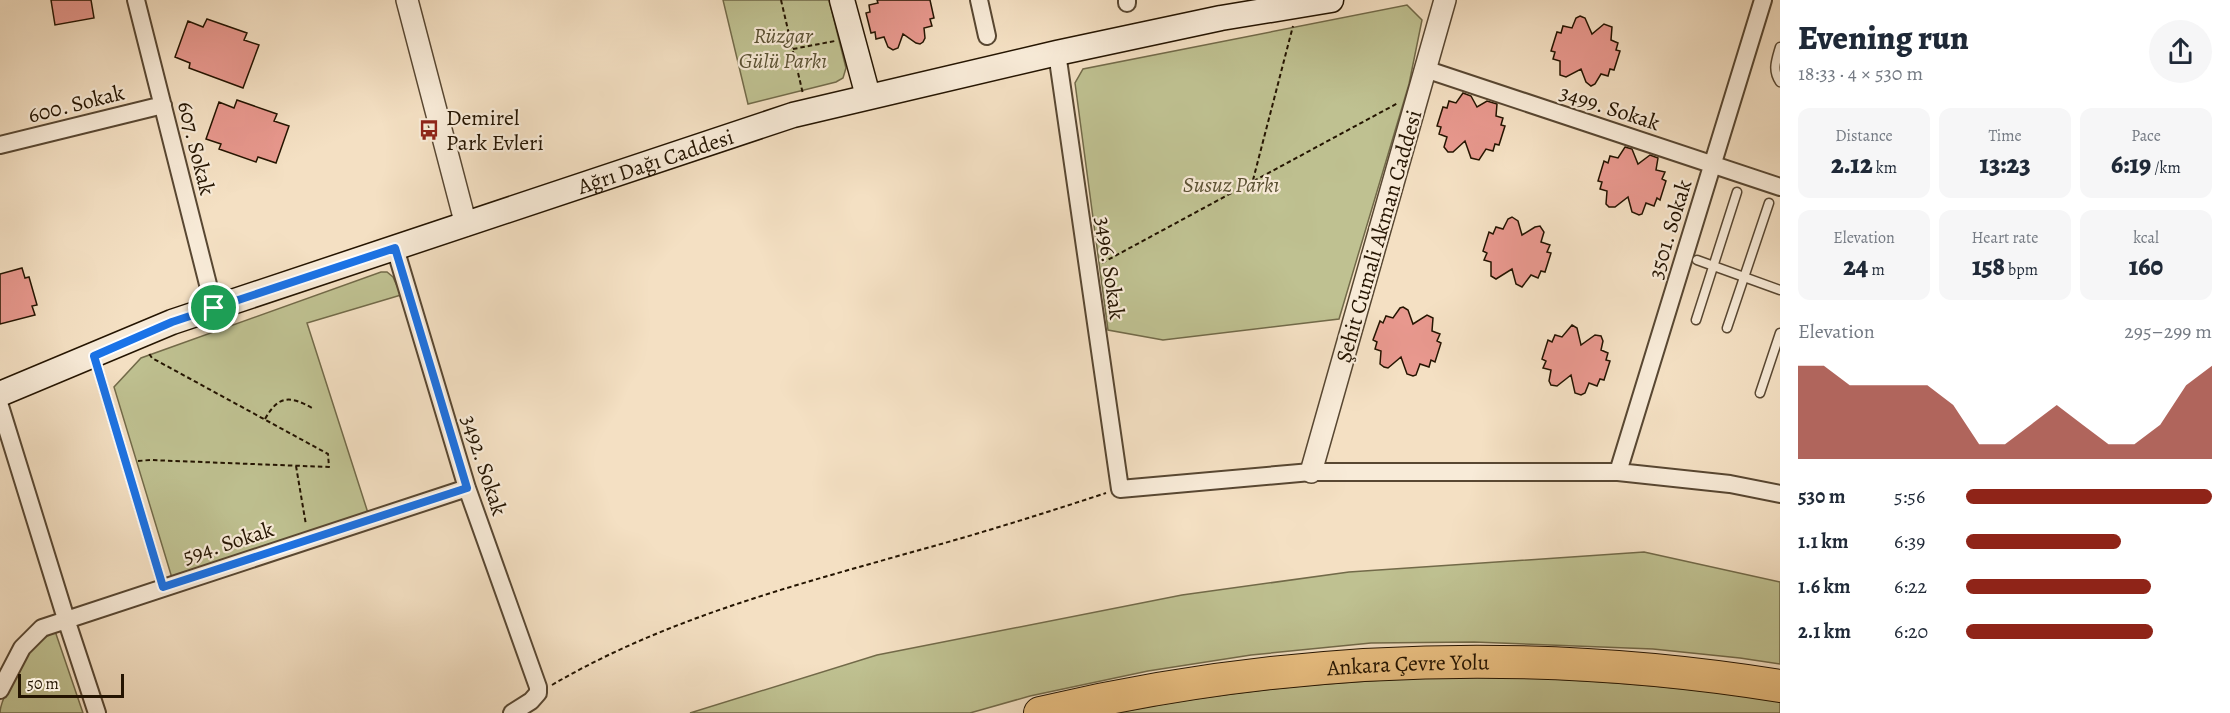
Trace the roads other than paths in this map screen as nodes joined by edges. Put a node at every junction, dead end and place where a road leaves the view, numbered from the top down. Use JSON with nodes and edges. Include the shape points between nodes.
{"nodes":[{"id":1,"x":136,"y":0,"type":"edge"},
{"id":2,"x":407,"y":0,"type":"edge"},
{"id":3,"x":842,"y":0,"type":"edge"},
{"id":4,"x":979,"y":0,"type":"edge"},
{"id":5,"x":1331,"y":0,"type":"edge"},
{"id":6,"x":1445,"y":0,"type":"edge"},
{"id":7,"x":1763,"y":0,"type":"edge"},
{"id":8,"x":1224,"y":9,"type":"edge"},
{"id":9,"x":987,"y":36,"type":"dead end"},
{"id":10,"x":1780,"y":47,"type":"edge"},
{"id":11,"x":1057,"y":53,"type":"junction"},
{"id":12,"x":1425,"y":69,"type":"junction"},
{"id":13,"x":1780,"y":82,"type":"edge"},
{"id":14,"x":868,"y":96,"type":"junction"},
{"id":15,"x":163,"y":105,"type":"junction"},
{"id":16,"x":0,"y":145,"type":"edge"},
{"id":17,"x":1713,"y":165,"type":"junction"},
{"id":18,"x":1780,"y":187,"type":"edge"},
{"id":19,"x":1737,"y":192,"type":"dead end"},
{"id":20,"x":1768,"y":203,"type":"dead end"},
{"id":21,"x":466,"y":225,"type":"junction"},
{"id":22,"x":395,"y":248,"type":"junction"},
{"id":23,"x":1697,"y":260,"type":"dead end"},
{"id":24,"x":1713,"y":265,"type":"junction"},
{"id":25,"x":1744,"y":277,"type":"junction"},
{"id":26,"x":1780,"y":290,"type":"edge"},
{"id":27,"x":214,"y":308,"type":"junction"},
{"id":28,"x":1696,"y":320,"type":"dead end"},
{"id":29,"x":1727,"y":328,"type":"dead end"},
{"id":30,"x":1780,"y":333,"type":"edge"},
{"id":31,"x":94,"y":356,"type":"junction"},
{"id":32,"x":1760,"y":393,"type":"dead end"},
{"id":33,"x":0,"y":394,"type":"edge"},
{"id":34,"x":0,"y":406,"type":"edge"},
{"id":35,"x":1311,"y":472,"type":"junction"},
{"id":36,"x":1618,"y":472,"type":"junction"},
{"id":37,"x":467,"y":488,"type":"junction"},
{"id":38,"x":1780,"y":494,"type":"edge"},
{"id":39,"x":163,"y":587,"type":"junction"},
{"id":40,"x":66,"y":619,"type":"junction"},
{"id":41,"x":1780,"y":686,"type":"edge"},
{"id":42,"x":0,"y":690,"type":"edge"},
{"id":43,"x":98,"y":713,"type":"edge"},
{"id":44,"x":512,"y":713,"type":"edge"},
{"id":45,"x":1040,"y":713,"type":"edge"}],
"edges":[{"from":1,"to":15,"type":"street","name":"607. Sokak"},
{"from":2,"to":21,"type":"street"},
{"from":3,"to":14,"type":"main road"},
{"from":4,"to":9,"type":"street"},
{"from":5,"to":8,"type":"main road","name":"Ağrı Dağı Caddesi","via":[[1299,6]]},
{"from":6,"to":12,"type":"street","name":"Şehit Cumali Akman Caddesi"},
{"from":7,"to":17,"type":"street","name":"3501. Sokak"},
{"from":8,"to":11,"type":"main road","name":"Ağrı Dağı Caddesi"},
{"from":10,"to":13,"type":"lane","via":[[1775,65]]},
{"from":11,"to":14,"type":"main road","name":"Ağrı Dağı Caddesi"},
{"from":11,"to":35,"type":"street","name":"3496. Sokak","via":[[1120,489]]},
{"from":12,"to":17,"type":"street","name":"3499. Sokak"},
{"from":12,"to":35,"type":"street","name":"Şehit Cumali Akman Caddesi"},
{"from":14,"to":21,"type":"main road","name":"Ağrı Dağı Caddesi","via":[[807,112]]},
{"from":15,"to":16,"type":"street","name":"600. Sokak"},
{"from":15,"to":27,"type":"street","name":"607. Sokak"},
{"from":17,"to":18,"type":"street","name":"3499. Sokak"},
{"from":17,"to":36,"type":"street","name":"3501. Sokak"},
{"from":19,"to":24,"type":"lane"},
{"from":20,"to":25,"type":"lane"},
{"from":21,"to":22,"type":"main road","name":"Ağrı Dağı Caddesi"},
{"from":22,"to":27,"type":"main road","name":"Ağrı Dağı Caddesi"},
{"from":22,"to":37,"type":"street","name":"3492. Sokak"},
{"from":23,"to":24,"type":"lane"},
{"from":24,"to":25,"type":"lane"},
{"from":24,"to":28,"type":"lane"},
{"from":25,"to":26,"type":"lane"},
{"from":25,"to":29,"type":"lane"},
{"from":27,"to":31,"type":"main road","name":"Ağrı Dağı Caddesi"},
{"from":30,"to":32,"type":"lane"},
{"from":31,"to":33,"type":"main road","name":"Ağrı Dağı Caddesi"},
{"from":31,"to":39,"type":"lane"},
{"from":34,"to":40,"type":"street"},
{"from":35,"to":36,"type":"street"},
{"from":36,"to":38,"type":"street","via":[[1730,484]]},
{"from":37,"to":39,"type":"street","name":"594. Sokak"},
{"from":37,"to":44,"type":"street","name":"3492. Sokak","via":[[538,687],[531,701]]},
{"from":39,"to":40,"type":"street","name":"594. Sokak"},
{"from":40,"to":42,"type":"street","name":"594. Sokak","via":[[33,635]]},
{"from":40,"to":43,"type":"street"},
{"from":41,"to":45,"type":"highway","name":"Ankara Çevre Yolu","via":[[1681,672],[1551,662],[1370,663],[1243,675]]}]}
